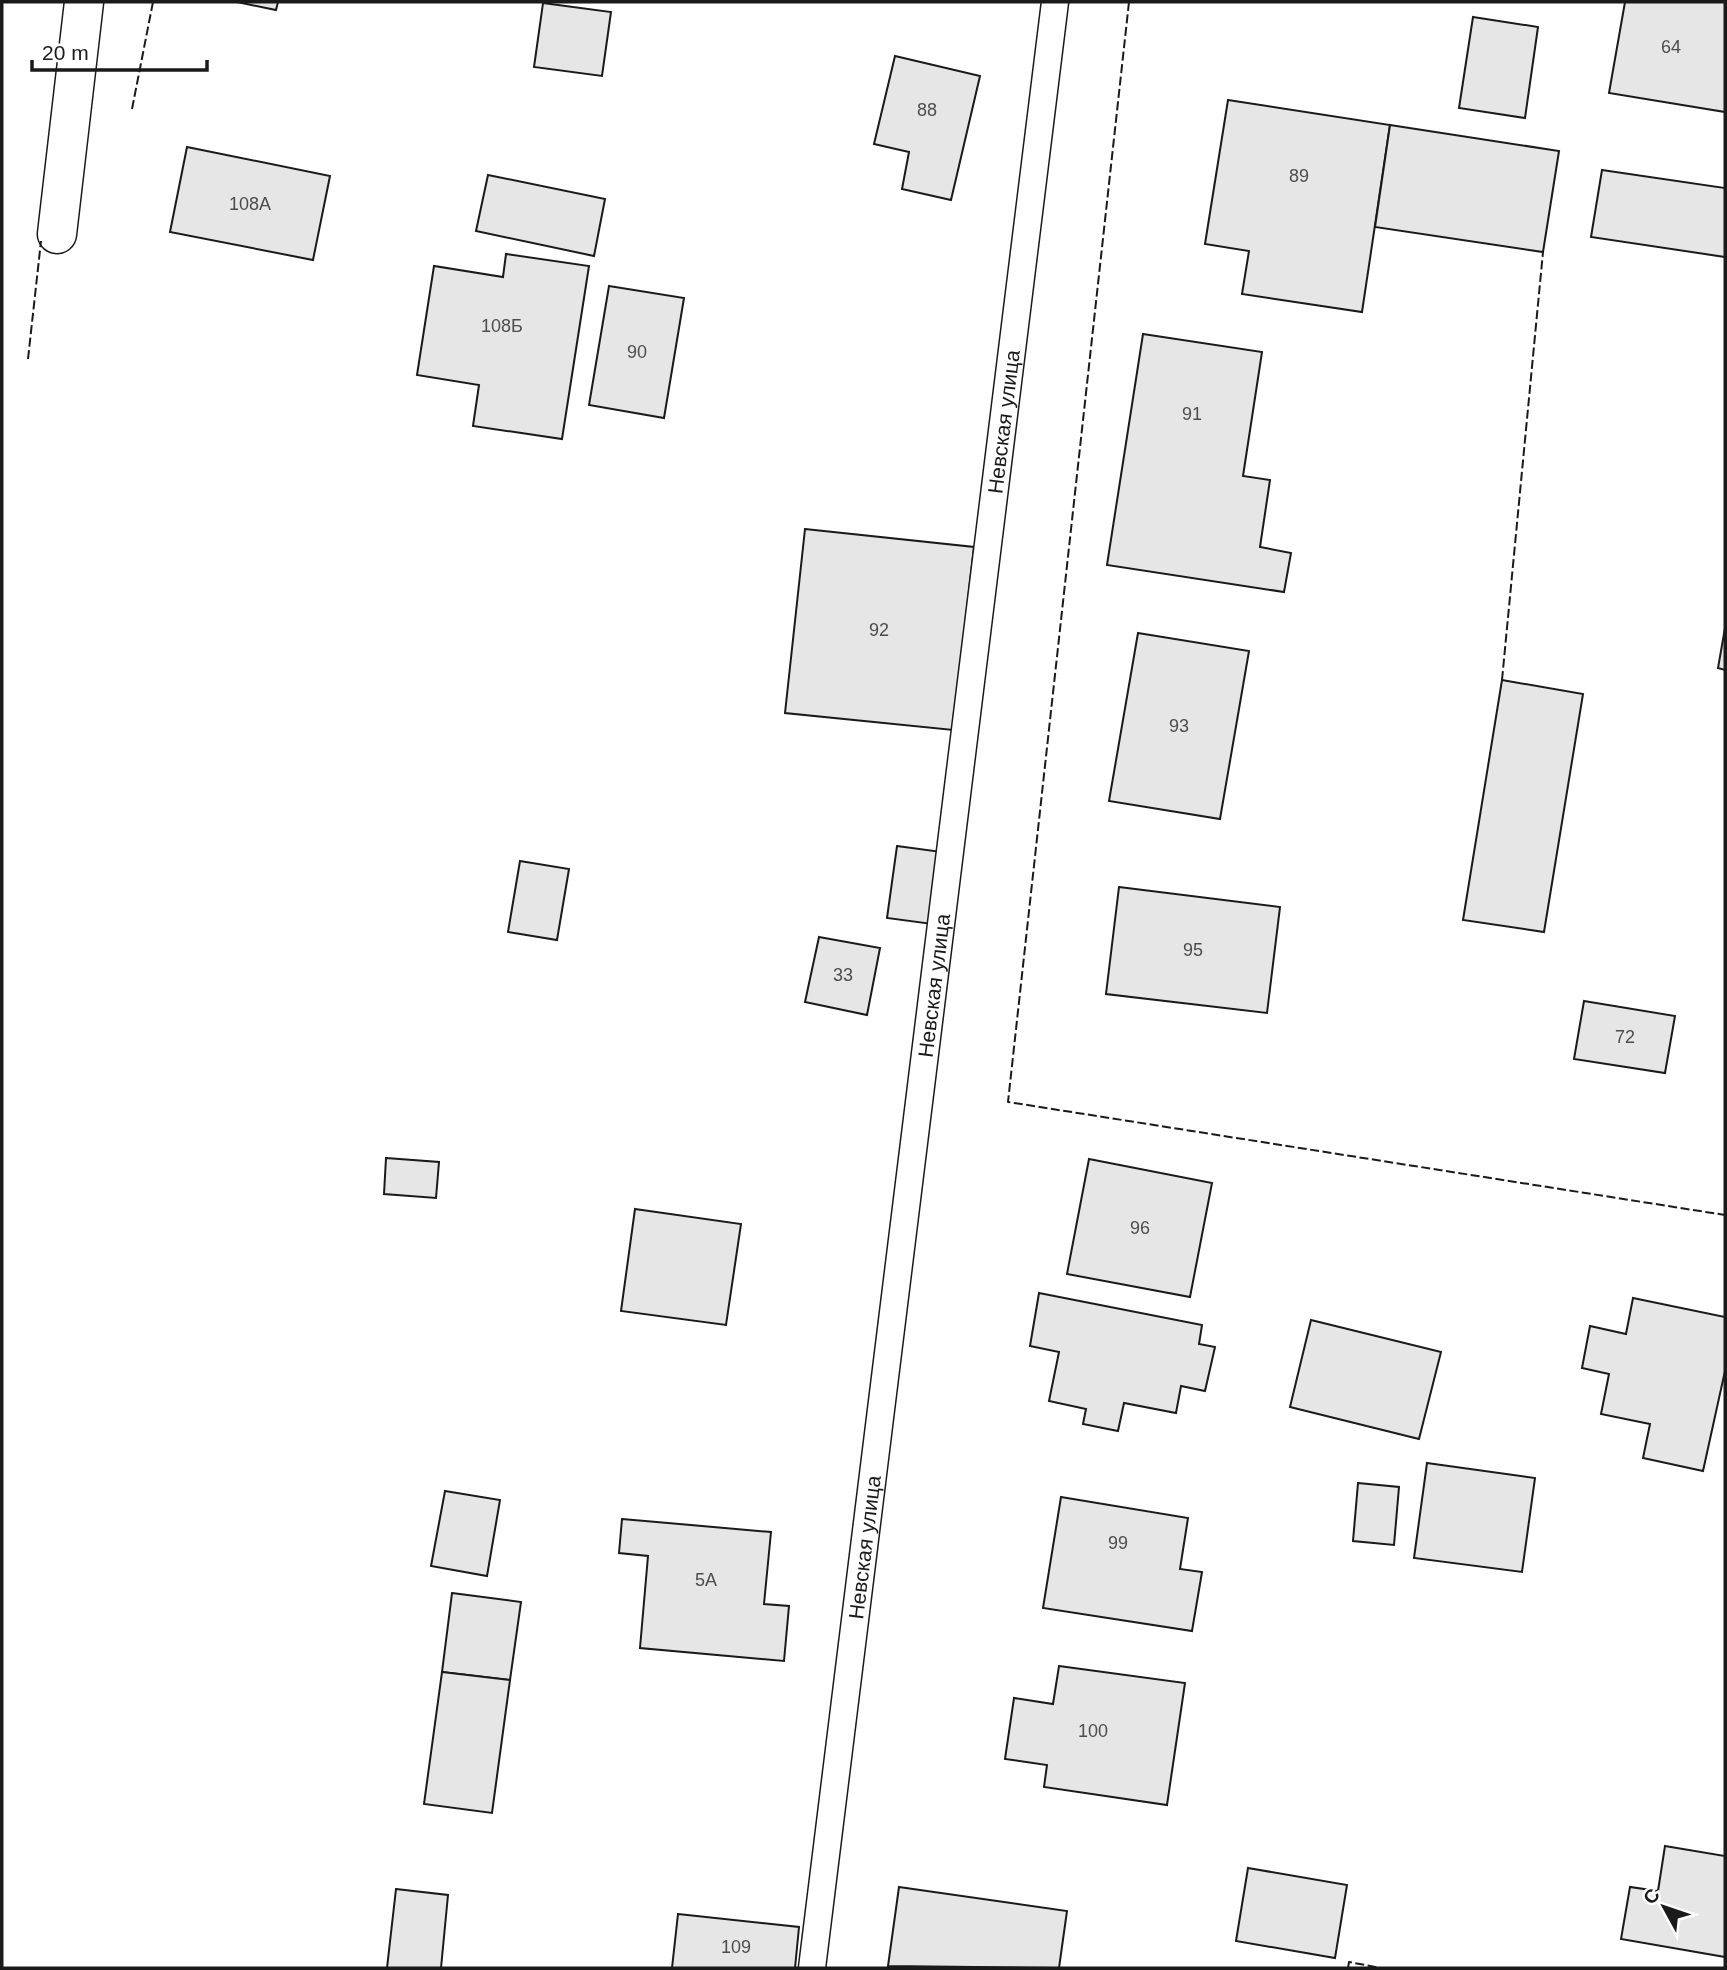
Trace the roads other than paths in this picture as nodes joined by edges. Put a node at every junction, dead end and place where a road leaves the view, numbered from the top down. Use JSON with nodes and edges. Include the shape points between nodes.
{"nodes":[{"id":1,"x":84,"y":2,"type":"edge"},
{"id":2,"x":1055,"y":2,"type":"edge"},
{"id":3,"x":57,"y":234,"type":"dead end"},
{"id":4,"x":812,"y":1968,"type":"edge"}],
"edges":[{"from":1,"to":3,"type":"street"},
{"from":2,"to":4,"type":"lane","name":"Невская улица"}]}
